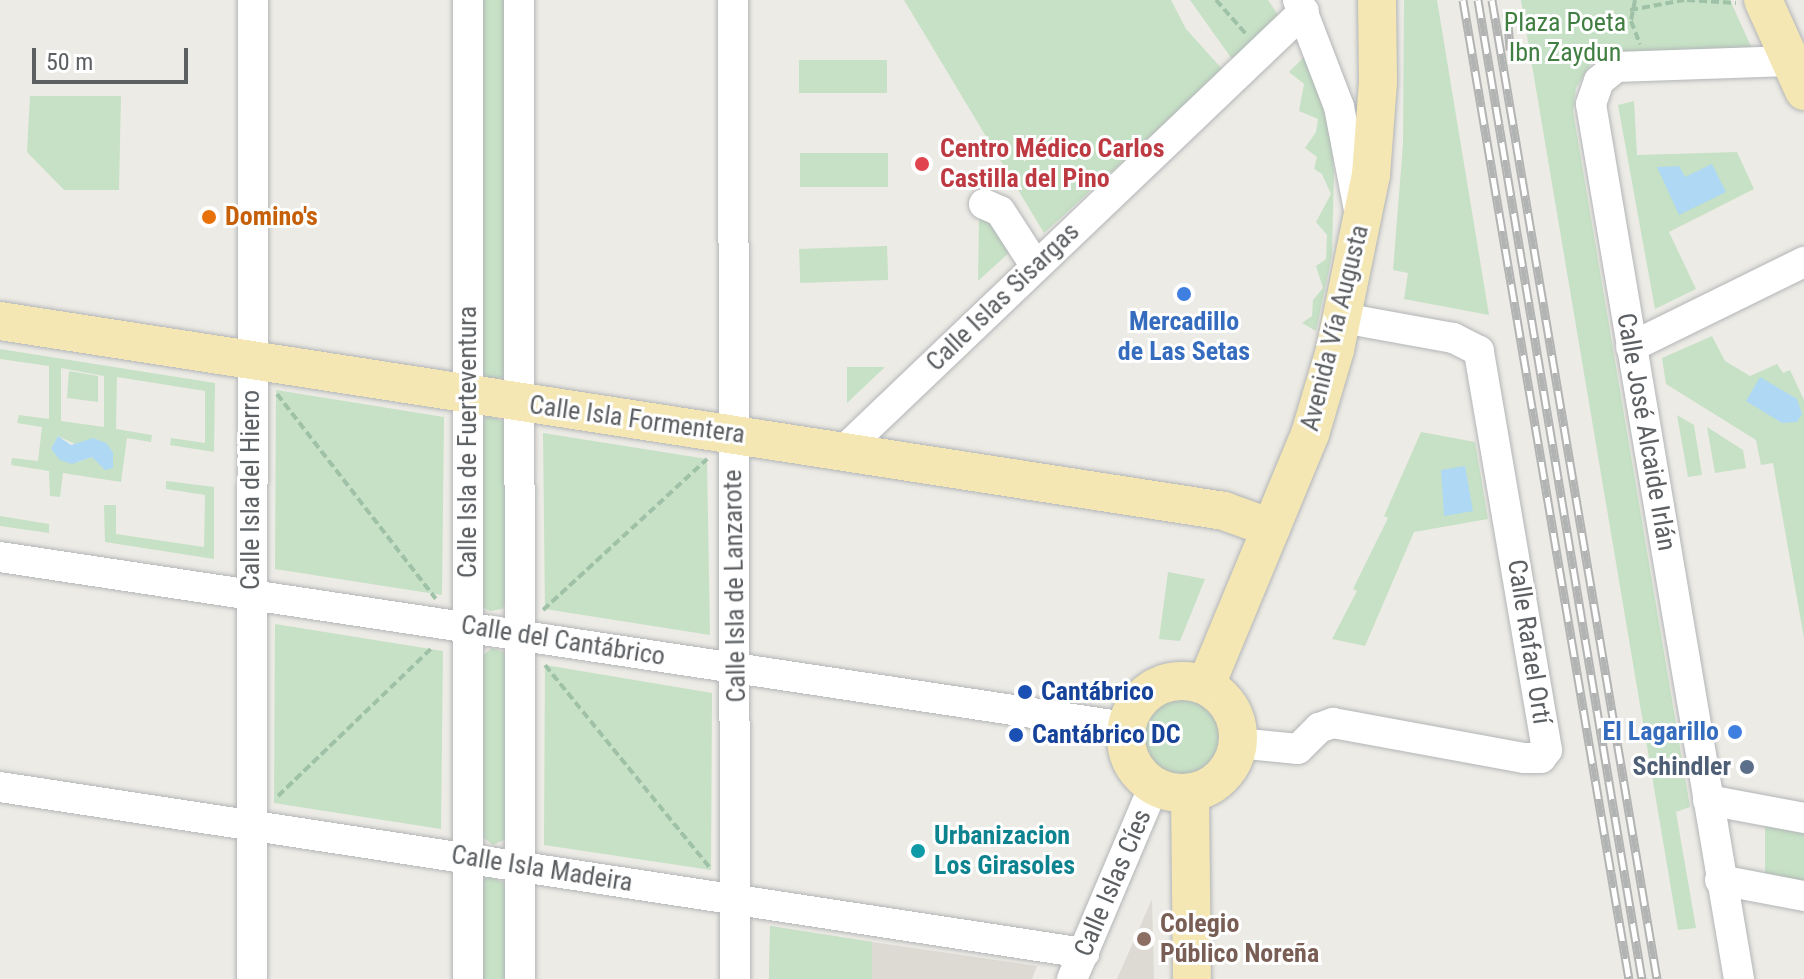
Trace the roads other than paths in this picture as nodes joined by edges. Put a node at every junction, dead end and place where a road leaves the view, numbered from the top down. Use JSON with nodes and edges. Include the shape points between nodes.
{"nodes":[{"id":1,"x":253,"y":0,"type":"edge"},
{"id":2,"x":468,"y":0,"type":"edge"},
{"id":3,"x":519,"y":0,"type":"edge"},
{"id":4,"x":733,"y":0,"type":"edge"},
{"id":5,"x":1377,"y":0,"type":"edge"},
{"id":6,"x":1788,"y":0,"type":"edge"},
{"id":7,"x":1751,"y":1,"type":"edge"},
{"id":8,"x":1304,"y":12,"type":"edge"},
{"id":9,"x":1799,"y":65,"type":"edge"},
{"id":10,"x":984,"y":204,"type":"dead end"},
{"id":11,"x":1362,"y":221,"type":"junction"},
{"id":12,"x":1804,"y":262,"type":"edge"},
{"id":13,"x":1035,"y":265,"type":"junction"},
{"id":14,"x":1343,"y":318,"type":"junction"},
{"id":15,"x":0,"y":321,"type":"edge"},
{"id":16,"x":1631,"y":347,"type":"junction"},
{"id":17,"x":251,"y":360,"type":"junction"},
{"id":18,"x":467,"y":395,"type":"junction"},
{"id":19,"x":518,"y":402,"type":"junction"},
{"id":20,"x":732,"y":434,"type":"junction"},
{"id":21,"x":858,"y":444,"type":"junction"},
{"id":22,"x":1271,"y":528,"type":"junction"},
{"id":23,"x":0,"y":557,"type":"edge"},
{"id":24,"x":250,"y":593,"type":"junction"},
{"id":25,"x":462,"y":626,"type":"junction"},
{"id":26,"x":520,"y":632,"type":"junction"},
{"id":27,"x":737,"y":668,"type":"junction"},
{"id":28,"x":1206,"y":685,"type":"junction"},
{"id":29,"x":1126,"y":727,"type":"junction"},
{"id":30,"x":1238,"y":743,"type":"junction"},
{"id":31,"x":0,"y":787,"type":"edge"},
{"id":32,"x":1172,"y":789,"type":"junction"},
{"id":33,"x":1708,"y":800,"type":"junction"},
{"id":34,"x":1804,"y":818,"type":"edge"},
{"id":35,"x":250,"y":822,"type":"junction"},
{"id":36,"x":469,"y":858,"type":"junction"},
{"id":37,"x":520,"y":867,"type":"junction"},
{"id":38,"x":1720,"y":880,"type":"junction"},
{"id":39,"x":1804,"y":896,"type":"edge"},
{"id":40,"x":735,"y":899,"type":"junction"},
{"id":41,"x":1078,"y":966,"type":"edge"},
{"id":42,"x":252,"y":979,"type":"edge"},
{"id":43,"x":468,"y":979,"type":"edge"},
{"id":44,"x":520,"y":979,"type":"edge"},
{"id":45,"x":735,"y":979,"type":"edge"},
{"id":46,"x":1192,"y":979,"type":"edge"},
{"id":47,"x":1739,"y":979,"type":"edge"}],
"edges":[{"from":1,"to":17,"type":"street","name":"Calle Isla del Hierro"},
{"from":2,"to":18,"type":"street","name":"Calle Isla de Fuerteventura"},
{"from":3,"to":19,"type":"street","name":"Calle Isla de Fuerteventura"},
{"from":4,"to":20,"type":"street","name":"Calle Isla de Lanzarote"},
{"from":5,"to":11,"type":"main road","name":"Avenida Vía Augusta","via":[[1378,82]]},
{"from":6,"to":9,"type":"main road"},
{"from":7,"to":9,"type":"main road"},
{"from":8,"to":11,"type":"street","via":[[1339,107]]},
{"from":8,"to":13,"type":"street","name":"Calle Islas Sisargas"},
{"from":8,"to":21,"type":"street","name":"Calle Islas Sisargas"},
{"from":9,"to":16,"type":"street","name":"Calle José Alcaide Irlán","via":[[1625,65],[1599,81],[1591,116]]},
{"from":10,"to":13,"type":"street","via":[[1000,211]]},
{"from":11,"to":14,"type":"main road","name":"Avenida Vía Augusta"},
{"from":12,"to":16,"type":"street"},
{"from":13,"to":21,"type":"street","name":"Calle Islas Sisargas"},
{"from":14,"to":22,"type":"main road","name":"Avenida Vía Augusta","via":[[1310,434]]},
{"from":14,"to":30,"type":"street","name":"Calle Rafael Ortí","via":[[1453,338],[1479,351],[1547,750],[1541,758],[1524,758],[1333,723],[1319,728],[1298,749]]},
{"from":15,"to":17,"type":"main road","name":"Calle Isla Formentera"},
{"from":16,"to":33,"type":"street","name":"Calle José Alcaide Irlán"},
{"from":17,"to":18,"type":"main road","name":"Calle Isla Formentera"},
{"from":17,"to":24,"type":"street","name":"Calle Isla del Hierro"},
{"from":18,"to":19,"type":"main road","name":"Calle Isla Formentera"},
{"from":18,"to":25,"type":"street","name":"Calle Isla de Fuerteventura"},
{"from":19,"to":20,"type":"main road","name":"Calle Isla Formentera"},
{"from":19,"to":26,"type":"street","name":"Calle Isla de Fuerteventura"},
{"from":20,"to":21,"type":"main road","name":"Calle Isla Formentera"},
{"from":20,"to":27,"type":"street","name":"Calle Isla de Lanzarote"},
{"from":21,"to":22,"type":"main road","name":"Calle Isla Formentera","via":[[1224,511]]},
{"from":22,"to":28,"type":"main road","name":"Avenida Vía Augusta"},
{"from":23,"to":24,"type":"street","name":"Calle del Cantábrico"},
{"from":24,"to":25,"type":"street","name":"Calle del Cantábrico"},
{"from":24,"to":35,"type":"street","name":"Calle Isla del Hierro"},
{"from":25,"to":26,"type":"street","name":"Calle del Cantábrico"},
{"from":25,"to":36,"type":"street","name":"Calle Isla de Fuerteventura"},
{"from":26,"to":27,"type":"street","name":"Calle del Cantábrico"},
{"from":26,"to":37,"type":"street","name":"Calle Isla de Fuerteventura"},
{"from":27,"to":29,"type":"street","name":"Calle del Cantábrico"},
{"from":27,"to":40,"type":"street","name":"Calle Isla de Lanzarote"},
{"from":28,"to":29,"type":"main road","via":[[1172,681],[1156,687],[1142,697]]},
{"from":28,"to":30,"type":"main road","via":[[1231,709]]},
{"from":29,"to":32,"type":"main road","via":[[1134,767]]},
{"from":30,"to":32,"type":"main road","via":[[1223,776]]},
{"from":31,"to":35,"type":"street","name":"Calle Isla Madeira"},
{"from":32,"to":41,"type":"street","name":"Calle Islas Cíes"},
{"from":32,"to":46,"type":"main road"},
{"from":33,"to":34,"type":"street"},
{"from":33,"to":38,"type":"street","name":"Calle José Alcaide Irlán"},
{"from":35,"to":36,"type":"street","name":"Calle Isla Madeira"},
{"from":35,"to":42,"type":"street","name":"Calle Isla del Hierro"},
{"from":36,"to":37,"type":"street","name":"Calle Isla Madeira"},
{"from":36,"to":43,"type":"street","name":"Calle Isla de Fuerteventura"},
{"from":37,"to":40,"type":"street","name":"Calle Isla Madeira"},
{"from":37,"to":44,"type":"street","name":"Calle Isla de Fuerteventura"},
{"from":38,"to":39,"type":"street"},
{"from":38,"to":47,"type":"street","name":"Calle José Alcaide Irlán"},
{"from":40,"to":41,"type":"street","name":"Calle Isla Madeira"},
{"from":40,"to":45,"type":"street","name":"Calle Isla de Lanzarote"}]}
